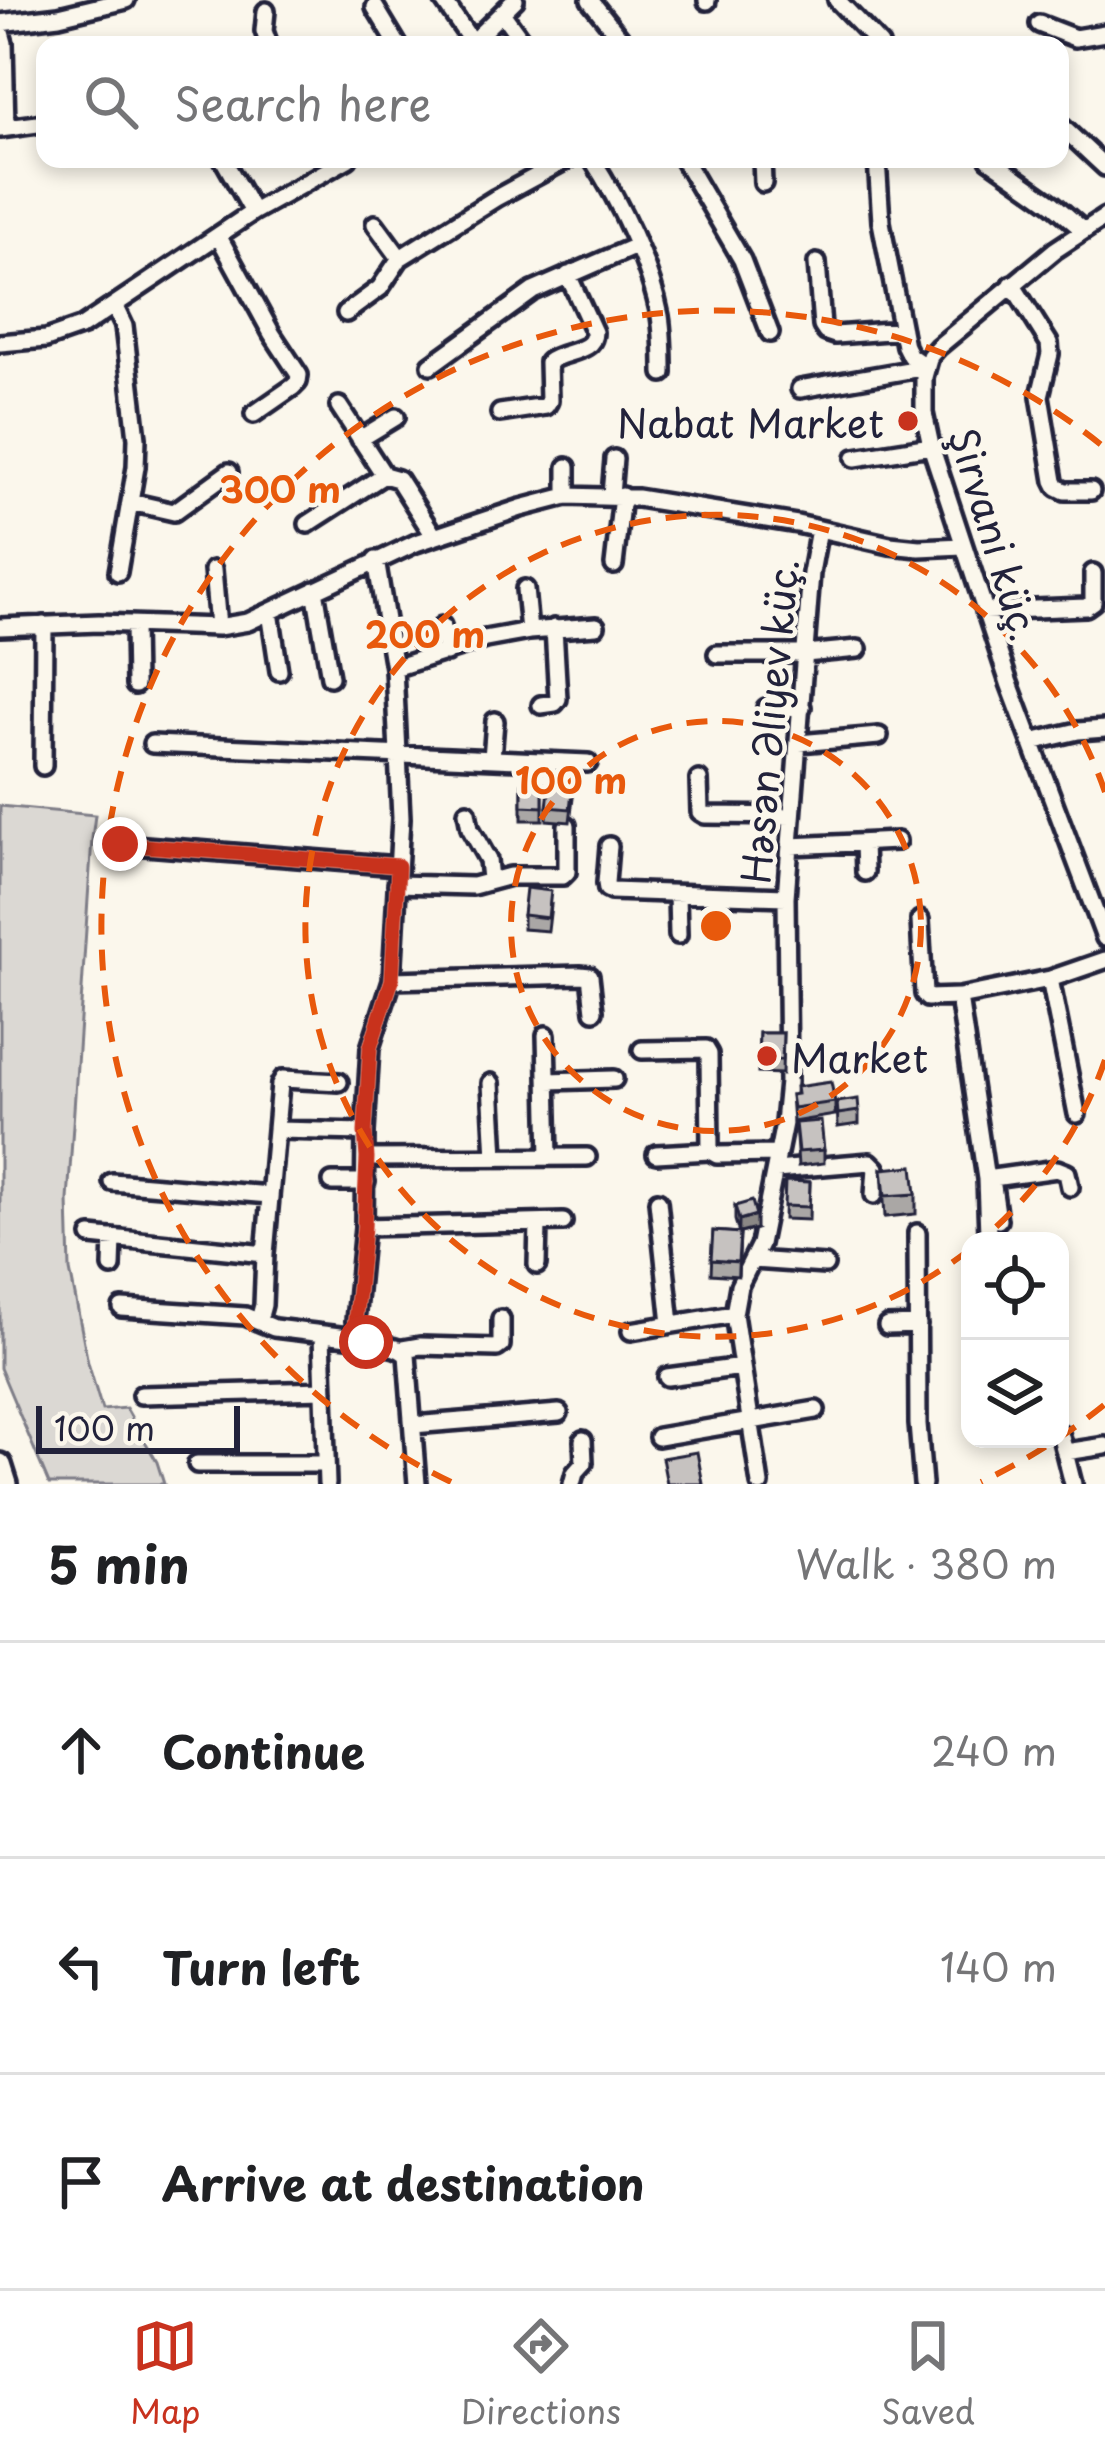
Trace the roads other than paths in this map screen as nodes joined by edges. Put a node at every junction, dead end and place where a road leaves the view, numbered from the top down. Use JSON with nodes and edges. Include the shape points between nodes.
{"nodes":[{"id":1,"x":126,"y":0,"type":"edge"},
{"id":2,"x":443,"y":0,"type":"edge"},
{"id":3,"x":515,"y":0,"type":"edge"},
{"id":4,"x":590,"y":0,"type":"edge"},
{"id":5,"x":842,"y":2,"type":"edge"},
{"id":6,"x":375,"y":7,"type":"dead end"},
{"id":7,"x":266,"y":11,"type":"dead end"},
{"id":8,"x":502,"y":13,"type":"junction"},
{"id":9,"x":1039,"y":24,"type":"dead end"},
{"id":10,"x":1105,"y":33,"type":"edge"},
{"id":11,"x":1,"y":35,"type":"edge"},
{"id":12,"x":266,"y":36,"type":"edge"},
{"id":13,"x":393,"y":36,"type":"edge"},
{"id":14,"x":465,"y":36,"type":"edge"},
{"id":15,"x":478,"y":36,"type":"edge"},
{"id":16,"x":519,"y":36,"type":"edge"},
{"id":17,"x":619,"y":36,"type":"edge"},
{"id":18,"x":872,"y":36,"type":"edge"},
{"id":19,"x":36,"y":124,"type":"edge"},
{"id":20,"x":3,"y":129,"type":"edge"},
{"id":21,"x":1069,"y":133,"type":"edge"},
{"id":22,"x":1105,"y":167,"type":"edge"},
{"id":23,"x":228,"y":168,"type":"edge"},
{"id":24,"x":326,"y":168,"type":"edge"},
{"id":25,"x":551,"y":168,"type":"edge"},
{"id":26,"x":597,"y":168,"type":"edge"},
{"id":27,"x":687,"y":168,"type":"edge"},
{"id":28,"x":762,"y":168,"type":"edge"},
{"id":29,"x":877,"y":168,"type":"edge"},
{"id":30,"x":1002,"y":168,"type":"edge"},
{"id":31,"x":763,"y":183,"type":"dead end"},
{"id":32,"x":253,"y":212,"type":"junction"},
{"id":33,"x":1105,"y":217,"type":"edge"},
{"id":34,"x":375,"y":224,"type":"dead end"},
{"id":35,"x":1083,"y":230,"type":"junction"},
{"id":36,"x":219,"y":237,"type":"junction"},
{"id":37,"x":636,"y":246,"type":"junction"},
{"id":38,"x":400,"y":258,"type":"junction"},
{"id":39,"x":817,"y":263,"type":"dead end"},
{"id":40,"x":568,"y":275,"type":"junction"},
{"id":41,"x":1012,"y":284,"type":"junction"},
{"id":42,"x":114,"y":305,"type":"junction"},
{"id":43,"x":346,"y":313,"type":"dead end"},
{"id":44,"x":902,"y":330,"type":"junction"},
{"id":45,"x":770,"y":333,"type":"dead end"},
{"id":46,"x":0,"y":343,"type":"edge"},
{"id":47,"x":431,"y":365,"type":"dead end"},
{"id":48,"x":926,"y":367,"type":"junction"},
{"id":49,"x":663,"y":373,"type":"dead end"},
{"id":50,"x":800,"y":389,"type":"dead end"},
{"id":51,"x":339,"y":406,"type":"dead end"},
{"id":52,"x":500,"y":413,"type":"dead end"},
{"id":53,"x":254,"y":414,"type":"dead end"},
{"id":54,"x":396,"y":417,"type":"dead end"},
{"id":55,"x":360,"y":440,"type":"junction"},
{"id":56,"x":932,"y":446,"type":"junction"},
{"id":57,"x":614,"y":458,"type":"dead end"},
{"id":58,"x":855,"y":458,"type":"dead end"},
{"id":59,"x":567,"y":467,"type":"dead end"},
{"id":60,"x":229,"y":472,"type":"dead end"},
{"id":61,"x":384,"y":476,"type":"junction"},
{"id":62,"x":1091,"y":491,"type":"dead end"},
{"id":63,"x":567,"y":496,"type":"junction"},
{"id":64,"x":617,"y":496,"type":"junction"},
{"id":65,"x":130,"y":502,"type":"junction"},
{"id":66,"x":308,"y":524,"type":"dead end"},
{"id":67,"x":819,"y":530,"type":"junction"},
{"id":68,"x":434,"y":536,"type":"junction"},
{"id":69,"x":963,"y":546,"type":"junction"},
{"id":70,"x":376,"y":560,"type":"junction"},
{"id":71,"x":614,"y":565,"type":"dead end"},
{"id":72,"x":213,"y":570,"type":"dead end"},
{"id":73,"x":118,"y":572,"type":"dead end"},
{"id":74,"x":1093,"y":573,"type":"dead end"},
{"id":75,"x":525,"y":589,"type":"dead end"},
{"id":76,"x":315,"y":590,"type":"junction"},
{"id":77,"x":985,"y":611,"type":"junction"},
{"id":78,"x":271,"y":612,"type":"junction"},
{"id":79,"x":44,"y":625,"type":"junction"},
{"id":80,"x":134,"y":625,"type":"junction"},
{"id":81,"x":442,"y":626,"type":"dead end"},
{"id":82,"x":596,"y":626,"type":"dead end"},
{"id":83,"x":0,"y":627,"type":"edge"},
{"id":84,"x":218,"y":627,"type":"junction"},
{"id":85,"x":554,"y":628,"type":"junction"},
{"id":86,"x":529,"y":631,"type":"junction"},
{"id":87,"x":858,"y":649,"type":"dead end"},
{"id":88,"x":446,"y":653,"type":"junction"},
{"id":89,"x":717,"y":654,"type":"dead end"},
{"id":90,"x":805,"y":655,"type":"junction"},
{"id":91,"x":394,"y":668,"type":"junction"},
{"id":92,"x":280,"y":671,"type":"dead end"},
{"id":93,"x":330,"y":676,"type":"dead end"},
{"id":94,"x":135,"y":685,"type":"dead end"},
{"id":95,"x":541,"y":705,"type":"dead end"},
{"id":96,"x":802,"y":707,"type":"junction"},
{"id":97,"x":766,"y":708,"type":"dead end"},
{"id":98,"x":494,"y":721,"type":"dead end"},
{"id":99,"x":1105,"y":729,"type":"edge"},
{"id":100,"x":879,"y":736,"type":"dead end"},
{"id":101,"x":1031,"y":742,"type":"junction"},
{"id":102,"x":799,"y":743,"type":"junction"},
{"id":103,"x":152,"y":744,"type":"dead end"},
{"id":104,"x":400,"y":754,"type":"junction"},
{"id":105,"x":492,"y":758,"type":"junction"},
{"id":106,"x":589,"y":763,"type":"dead end"},
{"id":107,"x":43,"y":766,"type":"dead end"},
{"id":108,"x":699,"y":780,"type":"dead end"},
{"id":109,"x":467,"y":812,"type":"dead end"},
{"id":110,"x":792,"y":816,"type":"junction"},
{"id":111,"x":567,"y":825,"type":"dead end"},
{"id":112,"x":897,"y":841,"type":"dead end"},
{"id":113,"x":864,"y":843,"type":"junction"},
{"id":114,"x":120,"y":844,"type":"dead end"},
{"id":115,"x":609,"y":846,"type":"dead end"},
{"id":116,"x":790,"y":846,"type":"junction"},
{"id":117,"x":398,"y":866,"type":"junction"},
{"id":118,"x":865,"y":872,"type":"dead end"},
{"id":119,"x":490,"y":879,"type":"junction"},
{"id":120,"x":397,"y":884,"type":"junction"},
{"id":121,"x":677,"y":894,"type":"junction"},
{"id":122,"x":786,"y":897,"type":"junction"},
{"id":123,"x":920,"y":920,"type":"dead end"},
{"id":124,"x":678,"y":935,"type":"dead end"},
{"id":125,"x":1105,"y":938,"type":"edge"},
{"id":126,"x":1105,"y":960,"type":"edge"},
{"id":127,"x":1050,"y":979,"type":"junction"},
{"id":128,"x":392,"y":980,"type":"junction"},
{"id":129,"x":959,"y":997,"type":"junction"},
{"id":130,"x":594,"y":1011,"type":"dead end"},
{"id":131,"x":546,"y":1035,"type":"dead end"},
{"id":132,"x":642,"y":1050,"type":"dead end"},
{"id":133,"x":614,"y":1079,"type":"dead end"},
{"id":134,"x":339,"y":1082,"type":"dead end"},
{"id":135,"x":548,"y":1082,"type":"junction"},
{"id":136,"x":491,"y":1083,"type":"dead end"},
{"id":137,"x":1077,"y":1114,"type":"dead end"},
{"id":138,"x":277,"y":1130,"type":"junction"},
{"id":139,"x":365,"y":1132,"type":"junction"},
{"id":140,"x":710,"y":1151,"type":"junction"},
{"id":141,"x":656,"y":1154,"type":"dead end"},
{"id":142,"x":587,"y":1156,"type":"dead end"},
{"id":143,"x":495,"y":1157,"type":"junction"},
{"id":144,"x":549,"y":1157,"type":"junction"},
{"id":145,"x":367,"y":1158,"type":"junction"},
{"id":146,"x":777,"y":1162,"type":"junction"},
{"id":147,"x":989,"y":1178,"type":"junction"},
{"id":148,"x":112,"y":1182,"type":"dead end"},
{"id":149,"x":332,"y":1182,"type":"dead end"},
{"id":150,"x":365,"y":1182,"type":"junction"},
{"id":151,"x":1070,"y":1187,"type":"dead end"},
{"id":152,"x":270,"y":1195,"type":"junction"},
{"id":153,"x":874,"y":1195,"type":"dead end"},
{"id":154,"x":658,"y":1201,"type":"dead end"},
{"id":155,"x":563,"y":1222,"type":"dead end"},
{"id":156,"x":538,"y":1223,"type":"junction"},
{"id":157,"x":364,"y":1227,"type":"junction"},
{"id":158,"x":993,"y":1227,"type":"dead end"},
{"id":159,"x":917,"y":1233,"type":"dead end"},
{"id":160,"x":91,"y":1236,"type":"dead end"},
{"id":161,"x":113,"y":1238,"type":"junction"},
{"id":162,"x":265,"y":1254,"type":"junction"},
{"id":163,"x":753,"y":1260,"type":"junction"},
{"id":164,"x":537,"y":1265,"type":"dead end"},
{"id":165,"x":825,"y":1265,"type":"dead end"},
{"id":166,"x":112,"y":1267,"type":"dead end"},
{"id":167,"x":122,"y":1308,"type":"dead end"},
{"id":168,"x":734,"y":1314,"type":"junction"},
{"id":169,"x":500,"y":1318,"type":"dead end"},
{"id":170,"x":259,"y":1320,"type":"junction"},
{"id":171,"x":671,"y":1324,"type":"junction"},
{"id":172,"x":917,"y":1325,"type":"junction"},
{"id":173,"x":887,"y":1326,"type":"dead end"},
{"id":174,"x":631,"y":1330,"type":"dead end"},
{"id":175,"x":322,"y":1335,"type":"junction"},
{"id":176,"x":359,"y":1335,"type":"junction"},
{"id":177,"x":404,"y":1349,"type":"junction"},
{"id":178,"x":742,"y":1367,"type":"junction"},
{"id":179,"x":668,"y":1377,"type":"dead end"},
{"id":180,"x":324,"y":1390,"type":"junction"},
{"id":181,"x":141,"y":1395,"type":"dead end"},
{"id":182,"x":816,"y":1410,"type":"dead end"},
{"id":183,"x":560,"y":1413,"type":"dead end"},
{"id":184,"x":751,"y":1419,"type":"junction"},
{"id":185,"x":413,"y":1425,"type":"junction"},
{"id":186,"x":658,"y":1437,"type":"dead end"},
{"id":187,"x":583,"y":1440,"type":"dead end"},
{"id":188,"x":1105,"y":1446,"type":"edge"},
{"id":189,"x":1065,"y":1448,"type":"edge"},
{"id":190,"x":1066,"y":1453,"type":"junction"},
{"id":191,"x":197,"y":1464,"type":"dead end"},
{"id":192,"x":326,"y":1464,"type":"junction"},
{"id":193,"x":0,"y":1465,"type":"edge"},
{"id":194,"x":6,"y":1484,"type":"edge"},
{"id":195,"x":327,"y":1484,"type":"edge"},
{"id":196,"x":417,"y":1484,"type":"edge"},
{"id":197,"x":572,"y":1484,"type":"edge"},
{"id":198,"x":760,"y":1484,"type":"edge"},
{"id":199,"x":922,"y":1484,"type":"edge"},
{"id":200,"x":1073,"y":1484,"type":"edge"}],
"edges":[{"from":1,"to":11,"type":"street"},
{"from":2,"to":14,"type":"street"},
{"from":3,"to":8,"type":"street"},
{"from":4,"to":17,"type":"street"},
{"from":5,"to":18,"type":"street"},
{"from":6,"to":13,"type":"street"},
{"from":7,"to":12,"type":"street"},
{"from":8,"to":15,"type":"street"},
{"from":8,"to":16,"type":"street"},
{"from":9,"to":10,"type":"street","via":[[1075,38]]},
{"from":11,"to":20,"type":"street"},
{"from":19,"to":20,"type":"street"},
{"from":21,"to":22,"type":"street"},
{"from":23,"to":32,"type":"street"},
{"from":24,"to":32,"type":"street"},
{"from":25,"to":38,"type":"street"},
{"from":26,"to":37,"type":"street"},
{"from":27,"to":45,"type":"street","via":[[742,260]]},
{"from":28,"to":31,"type":"street"},
{"from":29,"to":44,"type":"street"},
{"from":30,"to":35,"type":"street"},
{"from":32,"to":36,"type":"street"},
{"from":33,"to":35,"type":"street"},
{"from":34,"to":38,"type":"street"},
{"from":35,"to":41,"type":"street"},
{"from":36,"to":42,"type":"street"},
{"from":36,"to":53,"type":"street","via":[[299,375]]},
{"from":37,"to":40,"type":"street"},
{"from":37,"to":49,"type":"street","via":[[656,298]]},
{"from":38,"to":43,"type":"street","via":[[380,288]]},
{"from":39,"to":44,"type":"street","via":[[826,332]]},
{"from":40,"to":47,"type":"street"},
{"from":40,"to":52,"type":"street","via":[[594,341],[548,362],[546,406]]},
{"from":41,"to":48,"type":"street","via":[[938,347]]},
{"from":41,"to":62,"type":"street","via":[[1049,343],[1040,397],[1054,481]]},
{"from":42,"to":46,"type":"street","via":[[67,333]]},
{"from":42,"to":65,"type":"street","via":[[124,326],[137,437]]},
{"from":44,"to":48,"type":"street","via":[[907,352]]},
{"from":48,"to":50,"type":"street"},
{"from":48,"to":56,"type":"street","name":"Şirvani küç."},
{"from":51,"to":55,"type":"street"},
{"from":54,"to":55,"type":"street"},
{"from":55,"to":61,"type":"street"},
{"from":56,"to":58,"type":"street"},
{"from":56,"to":69,"type":"street","name":"Şirvani küç."},
{"from":57,"to":64,"type":"street"},
{"from":59,"to":63,"type":"street"},
{"from":60,"to":65,"type":"street","via":[[174,512]]},
{"from":61,"to":66,"type":"street"},
{"from":61,"to":68,"type":"street","via":[[398,479]]},
{"from":63,"to":64,"type":"street","name":"Həsən Əliyev küç."},
{"from":63,"to":68,"type":"street","name":"Həsən Əliyev küç."},
{"from":64,"to":67,"type":"street","name":"Həsən Əliyev küç."},
{"from":64,"to":71,"type":"street"},
{"from":65,"to":73,"type":"street"},
{"from":67,"to":69,"type":"street","name":"Həsən Əliyev küç.","via":[[890,545]]},
{"from":67,"to":90,"type":"street","name":"Həsən Əliyev küç."},
{"from":68,"to":70,"type":"street","name":"Həsən Əliyev küç."},
{"from":69,"to":77,"type":"street","name":"Şirvani küç."},
{"from":70,"to":76,"type":"street","name":"Həsən Əliyev küç."},
{"from":70,"to":91,"type":"street"},
{"from":72,"to":84,"type":"street"},
{"from":74,"to":77,"type":"street","via":[[1086,607]]},
{"from":75,"to":86,"type":"street"},
{"from":76,"to":78,"type":"street","name":"Həsən Əliyev küç."},
{"from":76,"to":93,"type":"street"},
{"from":77,"to":101,"type":"street","name":"Şirvani küç."},
{"from":78,"to":84,"type":"street","name":"Həsən Əliyev küç."},
{"from":78,"to":92,"type":"street"},
{"from":79,"to":80,"type":"street","name":"Həsən Əliyev küç."},
{"from":79,"to":83,"type":"street","name":"Həsən Əliyev küç."},
{"from":79,"to":107,"type":"street"},
{"from":80,"to":84,"type":"street","name":"Həsən Əliyev küç."},
{"from":80,"to":94,"type":"street"},
{"from":81,"to":88,"type":"street"},
{"from":82,"to":85,"type":"street"},
{"from":85,"to":86,"type":"street"},
{"from":85,"to":95,"type":"street","via":[[558,699]]},
{"from":86,"to":88,"type":"street"},
{"from":87,"to":90,"type":"street"},
{"from":88,"to":91,"type":"street"},
{"from":89,"to":90,"type":"street"},
{"from":90,"to":96,"type":"street","name":"Həsən Əliyev küç."},
{"from":91,"to":104,"type":"street"},
{"from":96,"to":97,"type":"street"},
{"from":96,"to":102,"type":"street","name":"Həsən Əliyev küç."},
{"from":98,"to":105,"type":"street"},
{"from":99,"to":101,"type":"street"},
{"from":100,"to":102,"type":"street"},
{"from":101,"to":125,"type":"street","name":"Şirvani küç."},
{"from":102,"to":110,"type":"street","name":"Həsən Əliyev küç."},
{"from":103,"to":104,"type":"street"},
{"from":104,"to":105,"type":"street"},
{"from":104,"to":117,"type":"street"},
{"from":105,"to":106,"type":"street"},
{"from":108,"to":110,"type":"street","via":[[705,815]]},
{"from":109,"to":119,"type":"street"},
{"from":110,"to":116,"type":"street","name":"Həsən Əliyev küç."},
{"from":111,"to":119,"type":"street","via":[[563,876]]},
{"from":112,"to":113,"type":"street"},
{"from":113,"to":116,"type":"street"},
{"from":113,"to":118,"type":"street"},
{"from":114,"to":117,"type":"street"},
{"from":115,"to":121,"type":"street","via":[[607,889]]},
{"from":116,"to":122,"type":"street","name":"Həsən Əliyev küç."},
{"from":117,"to":120,"type":"street"},
{"from":119,"to":120,"type":"street","via":[[473,886]]},
{"from":120,"to":128,"type":"street"},
{"from":121,"to":122,"type":"street"},
{"from":121,"to":124,"type":"street"},
{"from":122,"to":146,"type":"street","name":"Həsən Əliyev küç.","via":[[788,1082]]},
{"from":123,"to":129,"type":"street","via":[[924,994]]},
{"from":126,"to":127,"type":"street"},
{"from":127,"to":129,"type":"street"},
{"from":127,"to":137,"type":"street"},
{"from":128,"to":130,"type":"street","via":[[590,976]]},
{"from":128,"to":139,"type":"street","via":[[372,1037]]},
{"from":129,"to":147,"type":"street"},
{"from":131,"to":135,"type":"street"},
{"from":132,"to":140,"type":"street","via":[[706,1049]]},
{"from":133,"to":135,"type":"street"},
{"from":134,"to":138,"type":"street","via":[[283,1079]]},
{"from":135,"to":144,"type":"street"},
{"from":136,"to":143,"type":"street"},
{"from":138,"to":139,"type":"street"},
{"from":138,"to":152,"type":"street"},
{"from":139,"to":145,"type":"street"},
{"from":140,"to":141,"type":"street"},
{"from":140,"to":146,"type":"street"},
{"from":142,"to":144,"type":"street"},
{"from":143,"to":144,"type":"street"},
{"from":143,"to":145,"type":"street"},
{"from":145,"to":150,"type":"street"},
{"from":146,"to":153,"type":"street","via":[[870,1162]]},
{"from":146,"to":163,"type":"street","name":"Həsən Əliyev küç."},
{"from":147,"to":151,"type":"street","via":[[1058,1168]]},
{"from":147,"to":158,"type":"street"},
{"from":148,"to":152,"type":"street"},
{"from":149,"to":150,"type":"street"},
{"from":150,"to":157,"type":"street"},
{"from":152,"to":162,"type":"street"},
{"from":154,"to":171,"type":"street"},
{"from":155,"to":156,"type":"street"},
{"from":156,"to":157,"type":"street"},
{"from":156,"to":164,"type":"street"},
{"from":157,"to":176,"type":"street"},
{"from":159,"to":172,"type":"street"},
{"from":160,"to":161,"type":"street"},
{"from":161,"to":162,"type":"street"},
{"from":161,"to":166,"type":"street"},
{"from":162,"to":170,"type":"street"},
{"from":163,"to":165,"type":"street"},
{"from":163,"to":168,"type":"street","name":"Həsən Əliyev küç."},
{"from":167,"to":170,"type":"street"},
{"from":168,"to":171,"type":"street"},
{"from":168,"to":178,"type":"street","name":"Həsən Əliyev küç."},
{"from":169,"to":177,"type":"street","via":[[497,1348]]},
{"from":170,"to":175,"type":"street"},
{"from":171,"to":174,"type":"street"},
{"from":172,"to":173,"type":"street"},
{"from":172,"to":199,"type":"street"},
{"from":175,"to":176,"type":"street"},
{"from":175,"to":180,"type":"street"},
{"from":176,"to":177,"type":"street","via":[[374,1346]]},
{"from":177,"to":185,"type":"street"},
{"from":178,"to":179,"type":"street"},
{"from":178,"to":184,"type":"street","name":"Həsən Əliyev küç."},
{"from":180,"to":181,"type":"street"},
{"from":180,"to":192,"type":"street"},
{"from":182,"to":184,"type":"street"},
{"from":183,"to":185,"type":"street"},
{"from":184,"to":186,"type":"street"},
{"from":184,"to":198,"type":"street","name":"Həsən Əliyev küç."},
{"from":185,"to":196,"type":"street"},
{"from":187,"to":197,"type":"street","via":[[584,1462]]},
{"from":188,"to":190,"type":"street"},
{"from":189,"to":190,"type":"street"},
{"from":190,"to":200,"type":"street"},
{"from":191,"to":192,"type":"street"},
{"from":192,"to":195,"type":"street"},
{"from":193,"to":194,"type":"street"}]}
